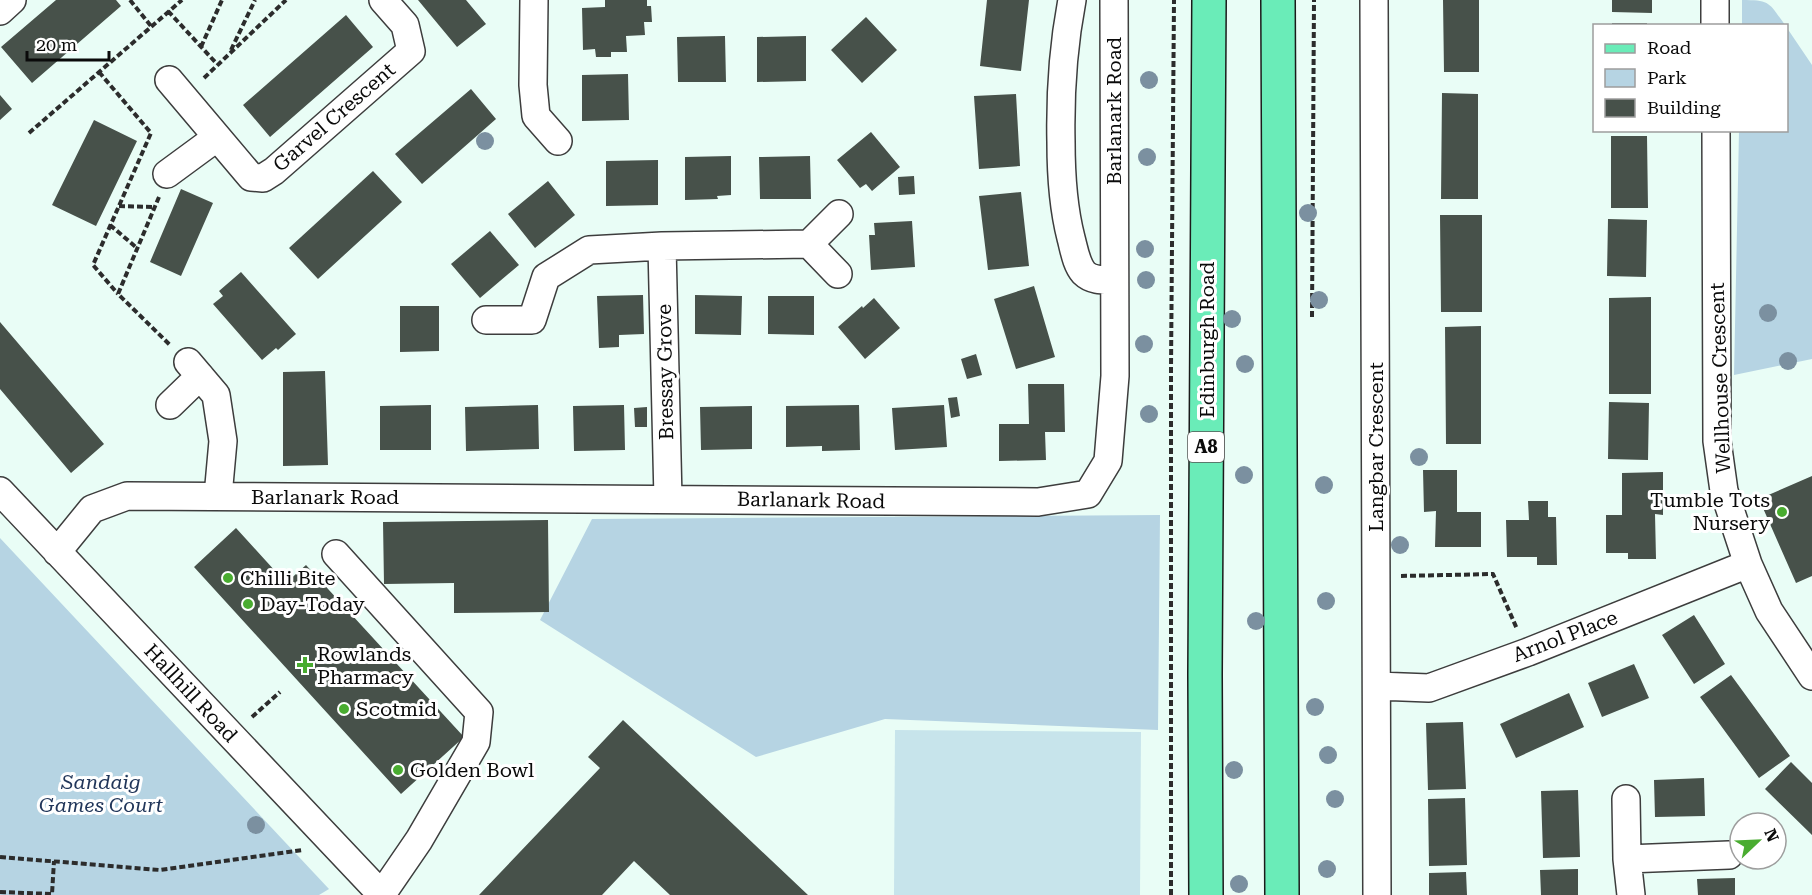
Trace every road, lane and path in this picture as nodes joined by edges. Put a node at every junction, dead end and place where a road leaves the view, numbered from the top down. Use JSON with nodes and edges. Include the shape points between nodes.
{"nodes":[{"id":1,"x":12,"y":0,"type":"edge"},
{"id":2,"x":130,"y":0,"type":"edge"},
{"id":3,"x":182,"y":0,"type":"edge"},
{"id":4,"x":222,"y":0,"type":"edge"},
{"id":5,"x":255,"y":0,"type":"edge"},
{"id":6,"x":286,"y":0,"type":"edge"},
{"id":7,"x":383,"y":0,"type":"edge"},
{"id":8,"x":534,"y":0,"type":"edge"},
{"id":9,"x":1072,"y":0,"type":"edge"},
{"id":10,"x":1114,"y":0,"type":"edge"},
{"id":11,"x":1174,"y":0,"type":"edge"},
{"id":12,"x":1209,"y":0,"type":"edge"},
{"id":13,"x":1278,"y":0,"type":"edge"},
{"id":14,"x":1374,"y":0,"type":"edge"},
{"id":15,"x":1715,"y":0,"type":"edge"},
{"id":16,"x":0,"y":11,"type":"edge"},
{"id":17,"x":168,"y":11,"type":"junction"},
{"id":18,"x":1715,"y":24,"type":"edge"},
{"id":19,"x":151,"y":26,"type":"junction"},
{"id":20,"x":201,"y":47,"type":"junction"},
{"id":21,"x":229,"y":54,"type":"junction"},
{"id":22,"x":218,"y":64,"type":"junction"},
{"id":23,"x":99,"y":72,"type":"junction"},
{"id":24,"x":176,"y":88,"type":"joint"},
{"id":25,"x":1716,"y":132,"type":"edge"},
{"id":26,"x":29,"y":133,"type":"dead end"},
{"id":27,"x":216,"y":138,"type":"junction"},
{"id":28,"x":558,"y":141,"type":"dead end"},
{"id":29,"x":167,"y":174,"type":"joint"},
{"id":30,"x":119,"y":206,"type":"junction"},
{"id":31,"x":155,"y":207,"type":"junction"},
{"id":32,"x":839,"y":214,"type":"dead end"},
{"id":33,"x":110,"y":225,"type":"junction"},
{"id":34,"x":809,"y":244,"type":"junction"},
{"id":35,"x":662,"y":246,"type":"junction"},
{"id":36,"x":137,"y":248,"type":"junction"},
{"id":37,"x":838,"y":274,"type":"dead end"},
{"id":38,"x":1114,"y":280,"type":"junction"},
{"id":39,"x":118,"y":294,"type":"junction"},
{"id":40,"x":486,"y":320,"type":"dead end"},
{"id":41,"x":194,"y":369,"type":"junction"},
{"id":42,"x":170,"y":405,"type":"dead end"},
{"id":43,"x":0,"y":491,"type":"edge"},
{"id":44,"x":218,"y":496,"type":"junction"},
{"id":45,"x":668,"y":499,"type":"junction"},
{"id":46,"x":57,"y":552,"type":"junction"},
{"id":47,"x":336,"y":554,"type":"dead end"},
{"id":48,"x":1748,"y":564,"type":"junction"},
{"id":49,"x":1376,"y":576,"type":"junction"},
{"id":50,"x":1528,"y":652,"type":"junction"},
{"id":51,"x":1812,"y":676,"type":"edge"},
{"id":52,"x":1377,"y":686,"type":"junction"},
{"id":53,"x":280,"y":692,"type":"dead end"},
{"id":54,"x":231,"y":735,"type":"junction"},
{"id":55,"x":1626,"y":799,"type":"dead end"},
{"id":56,"x":336,"y":845,"type":"junction"},
{"id":57,"x":1728,"y":855,"type":"edge"},
{"id":58,"x":0,"y":857,"type":"edge"},
{"id":59,"x":1627,"y":859,"type":"junction"},
{"id":60,"x":54,"y":861,"type":"junction"},
{"id":61,"x":0,"y":892,"type":"edge"},
{"id":62,"x":382,"y":895,"type":"edge"},
{"id":63,"x":1172,"y":895,"type":"edge"},
{"id":64,"x":1206,"y":895,"type":"edge"},
{"id":65,"x":1282,"y":895,"type":"edge"},
{"id":66,"x":1377,"y":895,"type":"edge"},
{"id":67,"x":1631,"y":895,"type":"edge"}],
"edges":[{"from":1,"to":16,"type":"street"},
{"from":2,"to":19,"type":"path"},
{"from":3,"to":17,"type":"path"},
{"from":4,"to":20,"type":"path"},
{"from":5,"to":21,"type":"path"},
{"from":6,"to":21,"type":"path"},
{"from":7,"to":27,"type":"street","name":"Garvel Crescent","via":[[405,25],[411,51],[274,171],[264,178],[251,177]]},
{"from":8,"to":28,"type":"street","via":[[536,116]]},
{"from":9,"to":38,"type":"street","via":[[1061,76],[1062,173],[1068,226],[1082,271],[1091,278]]},
{"from":10,"to":38,"type":"street","name":"Barlanark Road"},
{"from":11,"to":63,"type":"path","name":"Edinburgh Road"},
{"from":12,"to":64,"type":"main road","name":"Edinburgh Road","number":"A8"},
{"from":13,"to":65,"type":"main road"},
{"from":14,"to":49,"type":"street","name":"Langbar Crescent"},
{"from":15,"to":18,"type":"street"},
{"from":17,"to":19,"type":"path"},
{"from":17,"to":20,"type":"path"},
{"from":19,"to":23,"type":"path"},
{"from":20,"to":22,"type":"path"},
{"from":21,"to":22,"type":"path"},
{"from":22,"to":24,"type":"path"},
{"from":23,"to":26,"type":"path"},
{"from":23,"to":30,"type":"path","via":[[151,133]]},
{"from":24,"to":27,"type":"street","name":"Garvel Crescent"},
{"from":25,"to":48,"type":"street","name":"Wellhouse Crescent","via":[[1718,441],[1724,491]]},
{"from":27,"to":29,"type":"street"},
{"from":29,"to":31,"type":"path"},
{"from":30,"to":31,"type":"path"},
{"from":30,"to":33,"type":"path"},
{"from":31,"to":36,"type":"path"},
{"from":32,"to":34,"type":"street"},
{"from":33,"to":36,"type":"path"},
{"from":33,"to":39,"type":"path","via":[[93,265]]},
{"from":34,"to":35,"type":"street"},
{"from":34,"to":37,"type":"street"},
{"from":35,"to":40,"type":"street","via":[[589,250],[546,277],[532,320]]},
{"from":35,"to":45,"type":"street","name":"Bressay Grove"},
{"from":36,"to":39,"type":"path"},
{"from":38,"to":45,"type":"street","name":"Barlanark Road","via":[[1115,376],[1108,460],[1088,494],[1038,502]]},
{"from":39,"to":41,"type":"path"},
{"from":41,"to":42,"type":"street"},
{"from":41,"to":44,"type":"street","via":[[216,394],[223,441]]},
{"from":43,"to":46,"type":"street","name":"Hallhill Road"},
{"from":44,"to":45,"type":"street","name":"Barlanark Road"},
{"from":44,"to":46,"type":"street","name":"Barlanark Road","via":[[127,496],[92,509]]},
{"from":46,"to":54,"type":"street","name":"Hallhill Road"},
{"from":47,"to":62,"type":"street","via":[[479,712],[476,742]]},
{"from":48,"to":50,"type":"street","name":"Arnol Place"},
{"from":48,"to":51,"type":"street","name":"Wellhouse Crescent","via":[[1769,611]]},
{"from":49,"to":50,"type":"path","via":[[1493,574]]},
{"from":49,"to":52,"type":"street","name":"Langbar Crescent"},
{"from":50,"to":52,"type":"street","name":"Arnol Place","via":[[1429,688]]},
{"from":52,"to":66,"type":"street","name":"Langbar Crescent"},
{"from":53,"to":54,"type":"path"},
{"from":54,"to":56,"type":"street","name":"Hallhill Road"},
{"from":55,"to":59,"type":"street"},
{"from":56,"to":60,"type":"path","via":[[160,870]]},
{"from":56,"to":62,"type":"street","name":"Hallhill Road"},
{"from":57,"to":59,"type":"street"},
{"from":58,"to":60,"type":"path"},
{"from":59,"to":67,"type":"street"},
{"from":60,"to":61,"type":"path","via":[[52,894]]}]}
